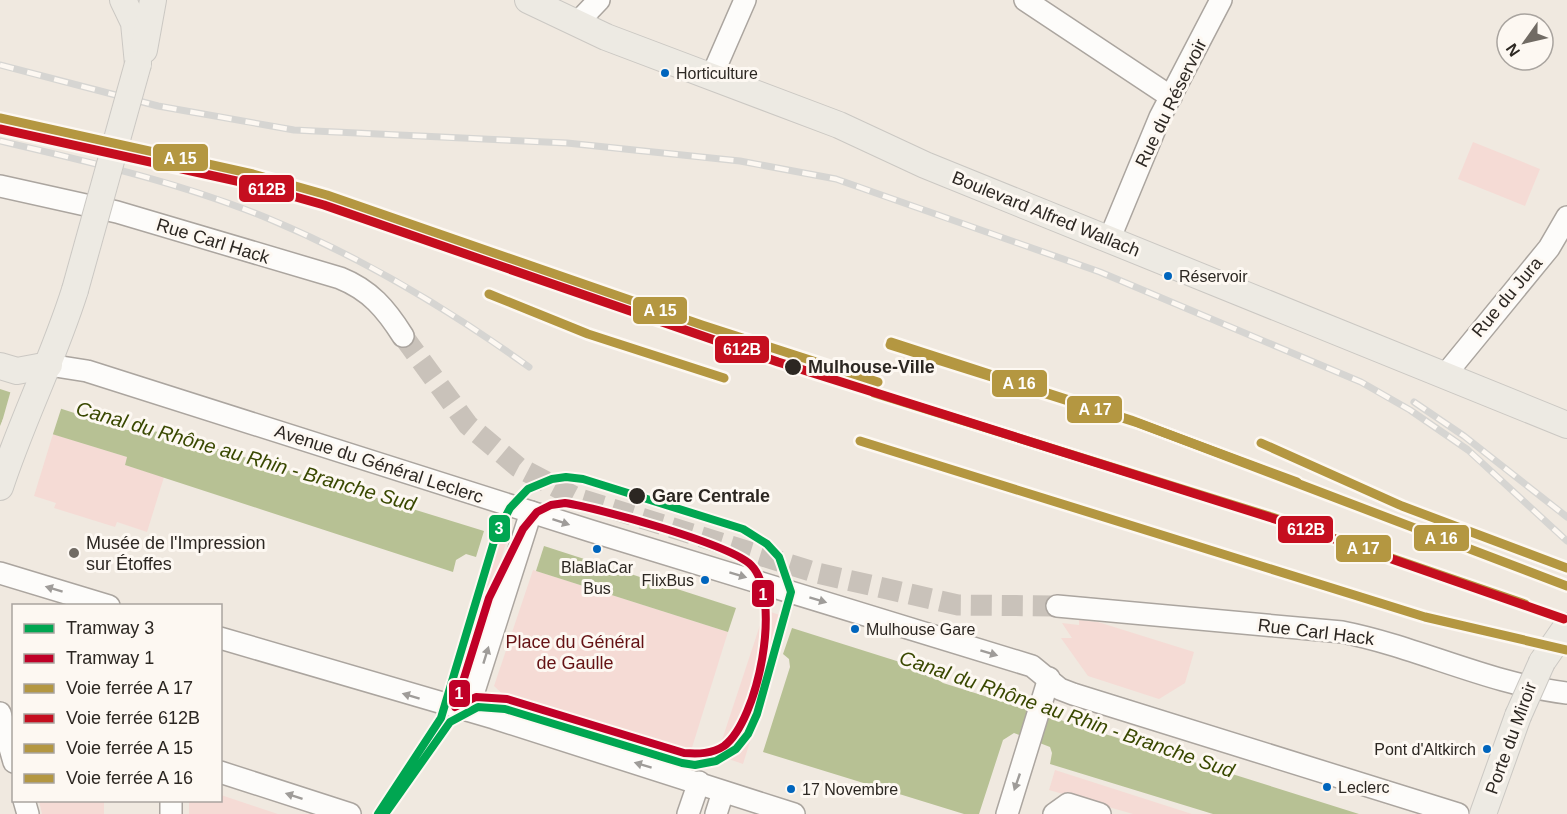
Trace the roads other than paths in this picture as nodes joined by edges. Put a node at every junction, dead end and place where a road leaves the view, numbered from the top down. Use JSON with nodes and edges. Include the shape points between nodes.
{"nodes":[{"id":1,"x":123,"y":0,"type":"edge"},
{"id":2,"x":153,"y":0,"type":"edge"},
{"id":3,"x":528,"y":0,"type":"edge"},
{"id":4,"x":599,"y":0,"type":"edge"},
{"id":5,"x":745,"y":0,"type":"edge"},
{"id":6,"x":1025,"y":0,"type":"edge"},
{"id":7,"x":1221,"y":0,"type":"edge"},
{"id":8,"x":577,"y":23,"type":"junction"},
{"id":9,"x":138,"y":64,"type":"junction"},
{"id":10,"x":711,"y":78,"type":"junction"},
{"id":11,"x":1171,"y":97,"type":"junction"},
{"id":12,"x":0,"y":186,"type":"edge"},
{"id":13,"x":1567,"y":217,"type":"edge"},
{"id":14,"x":1109,"y":240,"type":"junction"},
{"id":15,"x":403,"y":336,"type":"tunnel mouth"},
{"id":16,"x":49,"y":365,"type":"junction"},
{"id":17,"x":0,"y":366,"type":"edge"},
{"id":18,"x":1445,"y":375,"type":"junction"},
{"id":19,"x":1567,"y":425,"type":"edge"},
{"id":20,"x":8,"y":451,"type":"edge"},
{"id":21,"x":0,"y":487,"type":"edge"},
{"id":22,"x":531,"y":512,"type":"junction"},
{"id":23,"x":0,"y":573,"type":"edge"},
{"id":24,"x":102,"y":604,"type":"edge"},
{"id":25,"x":1057,"y":606,"type":"tunnel mouth"},
{"id":26,"x":1567,"y":626,"type":"edge"},
{"id":27,"x":222,"y":639,"type":"edge"},
{"id":28,"x":1049,"y":678,"type":"junction"},
{"id":29,"x":1567,"y":693,"type":"edge"},
{"id":30,"x":468,"y":710,"type":"junction"},
{"id":31,"x":0,"y":713,"type":"edge"},
{"id":32,"x":12,"y":754,"type":"edge"},
{"id":33,"x":222,"y":773,"type":"edge"},
{"id":34,"x":699,"y":782,"type":"junction"},
{"id":35,"x":723,"y":792,"type":"junction"},
{"id":36,"x":350,"y":814,"type":"edge"},
{"id":37,"x":688,"y":814,"type":"edge"},
{"id":38,"x":716,"y":814,"type":"edge"},
{"id":39,"x":794,"y":814,"type":"edge"},
{"id":40,"x":1006,"y":814,"type":"edge"},
{"id":41,"x":1054,"y":814,"type":"edge"},
{"id":42,"x":1100,"y":814,"type":"edge"},
{"id":43,"x":1458,"y":814,"type":"edge"},
{"id":44,"x":1483,"y":814,"type":"edge"}],
"edges":[{"from":1,"to":9,"type":"main road","via":[[134,23]]},
{"from":2,"to":9,"type":"main road","via":[[146,45]]},
{"from":3,"to":8,"type":"main road","name":"Boulevard Alfred Wallach"},
{"from":4,"to":8,"type":"street"},
{"from":5,"to":10,"type":"street"},
{"from":6,"to":11,"type":"street"},
{"from":7,"to":11,"type":"street","name":"Rue du Réservoir"},
{"from":8,"to":10,"type":"main road","name":"Boulevard Alfred Wallach"},
{"from":9,"to":16,"type":"main road","bridge":true,"via":[[75,290]]},
{"from":10,"to":14,"type":"main road","name":"Boulevard Alfred Wallach","via":[[839,125],[919,163]]},
{"from":11,"to":14,"type":"street","name":"Rue du Réservoir"},
{"from":12,"to":15,"type":"street","name":"Rue Carl Hack","via":[[117,212],[340,278],[374,296]]},
{"from":13,"to":18,"type":"street","name":"Rue du Jura","via":[[1549,248]]},
{"from":14,"to":18,"type":"main road","name":"Boulevard Alfred Wallach"},
{"from":16,"to":17,"type":"main road","via":[[17,371]]},
{"from":16,"to":20,"type":"main road"},
{"from":16,"to":22,"type":"street","name":"Avenue du Général Leclerc","via":[[87,371]]},
{"from":18,"to":19,"type":"main road","name":"Boulevard Alfred Wallach"},
{"from":20,"to":21,"type":"main road"},
{"from":22,"to":28,"type":"street","name":"Avenue du Général Leclerc","one_way":true,"via":[[1032,666]]},
{"from":30,"to":22,"type":"street","one_way":true},
{"from":24,"to":23,"type":"street","one_way":true},
{"from":25,"to":29,"type":"street","name":"Rue Carl Hack","via":[[1342,632],[1387,642],[1524,686]]},
{"from":26,"to":44,"type":"main road","name":"Porte du Miroir","bridge":true,"via":[[1542,662]]},
{"from":30,"to":27,"type":"street","one_way":true},
{"from":28,"to":40,"type":"street","one_way":true},
{"from":28,"to":43,"type":"street","name":"Avenue du Général Leclerc","via":[[1073,694]]},
{"from":34,"to":30,"type":"street","one_way":true},
{"from":31,"to":32,"type":"street"},
{"from":36,"to":33,"type":"street","one_way":true},
{"from":34,"to":35,"type":"street"},
{"from":34,"to":37,"type":"street"},
{"from":35,"to":38,"type":"street"},
{"from":35,"to":39,"type":"street"},
{"from":41,"to":42,"type":"street","via":[[1068,804]]}]}
